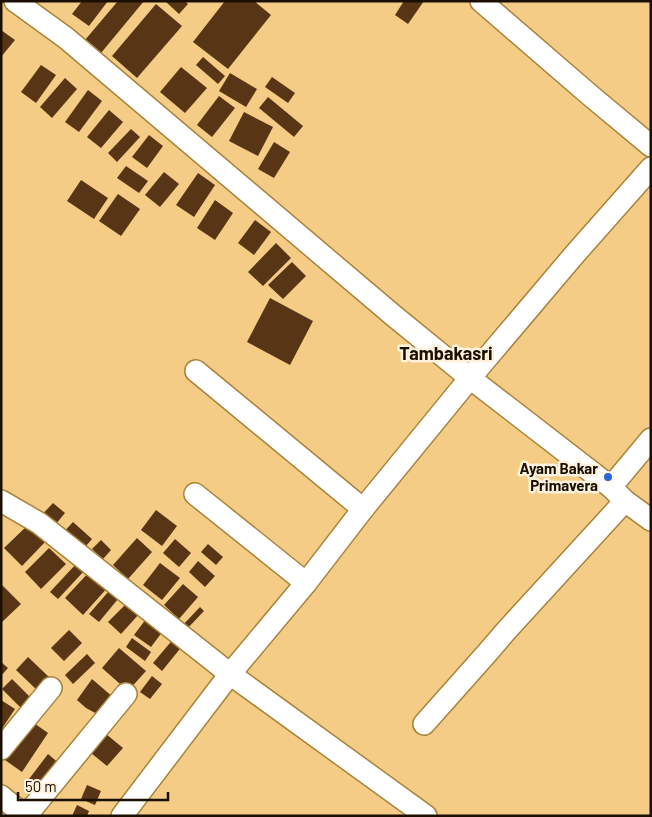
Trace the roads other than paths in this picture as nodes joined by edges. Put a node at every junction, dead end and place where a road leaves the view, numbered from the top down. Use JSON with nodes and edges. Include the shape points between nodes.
{"nodes":[{"id":1,"x":15,"y":1,"type":"edge"},
{"id":2,"x":481,"y":1,"type":"edge"},
{"id":3,"x":651,"y":146,"type":"edge"},
{"id":4,"x":651,"y":168,"type":"edge"},
{"id":5,"x":196,"y":371,"type":"dead end"},
{"id":6,"x":470,"y":378,"type":"junction"},
{"id":7,"x":651,"y":439,"type":"edge"},
{"id":8,"x":195,"y":494,"type":"dead end"},
{"id":9,"x":618,"y":494,"type":"junction"},
{"id":10,"x":1,"y":501,"type":"edge"},
{"id":11,"x":363,"y":509,"type":"junction"},
{"id":12,"x":651,"y":520,"type":"edge"},
{"id":13,"x":306,"y":583,"type":"junction"},
{"id":14,"x":230,"y":674,"type":"junction"},
{"id":15,"x":51,"y":688,"type":"dead end"},
{"id":16,"x":126,"y":694,"type":"dead end"},
{"id":17,"x":424,"y":724,"type":"dead end"},
{"id":18,"x":1,"y":748,"type":"edge"},
{"id":19,"x":1,"y":796,"type":"edge"},
{"id":20,"x":25,"y":816,"type":"edge"},
{"id":21,"x":122,"y":816,"type":"edge"},
{"id":22,"x":426,"y":816,"type":"edge"}],
"edges":[{"from":1,"to":6,"type":"street","via":[[66,38]]},
{"from":2,"to":3,"type":"street"},
{"from":4,"to":6,"type":"street"},
{"from":5,"to":11,"type":"street"},
{"from":6,"to":9,"type":"street"},
{"from":6,"to":11,"type":"street"},
{"from":7,"to":9,"type":"street"},
{"from":8,"to":13,"type":"street"},
{"from":9,"to":12,"type":"street"},
{"from":9,"to":17,"type":"street","via":[[506,631]]},
{"from":10,"to":14,"type":"street","via":[[39,523]]},
{"from":11,"to":13,"type":"street"},
{"from":13,"to":14,"type":"street"},
{"from":14,"to":21,"type":"street"},
{"from":14,"to":22,"type":"street"},
{"from":15,"to":18,"type":"street"},
{"from":16,"to":20,"type":"street"},
{"from":19,"to":20,"type":"street"}]}
